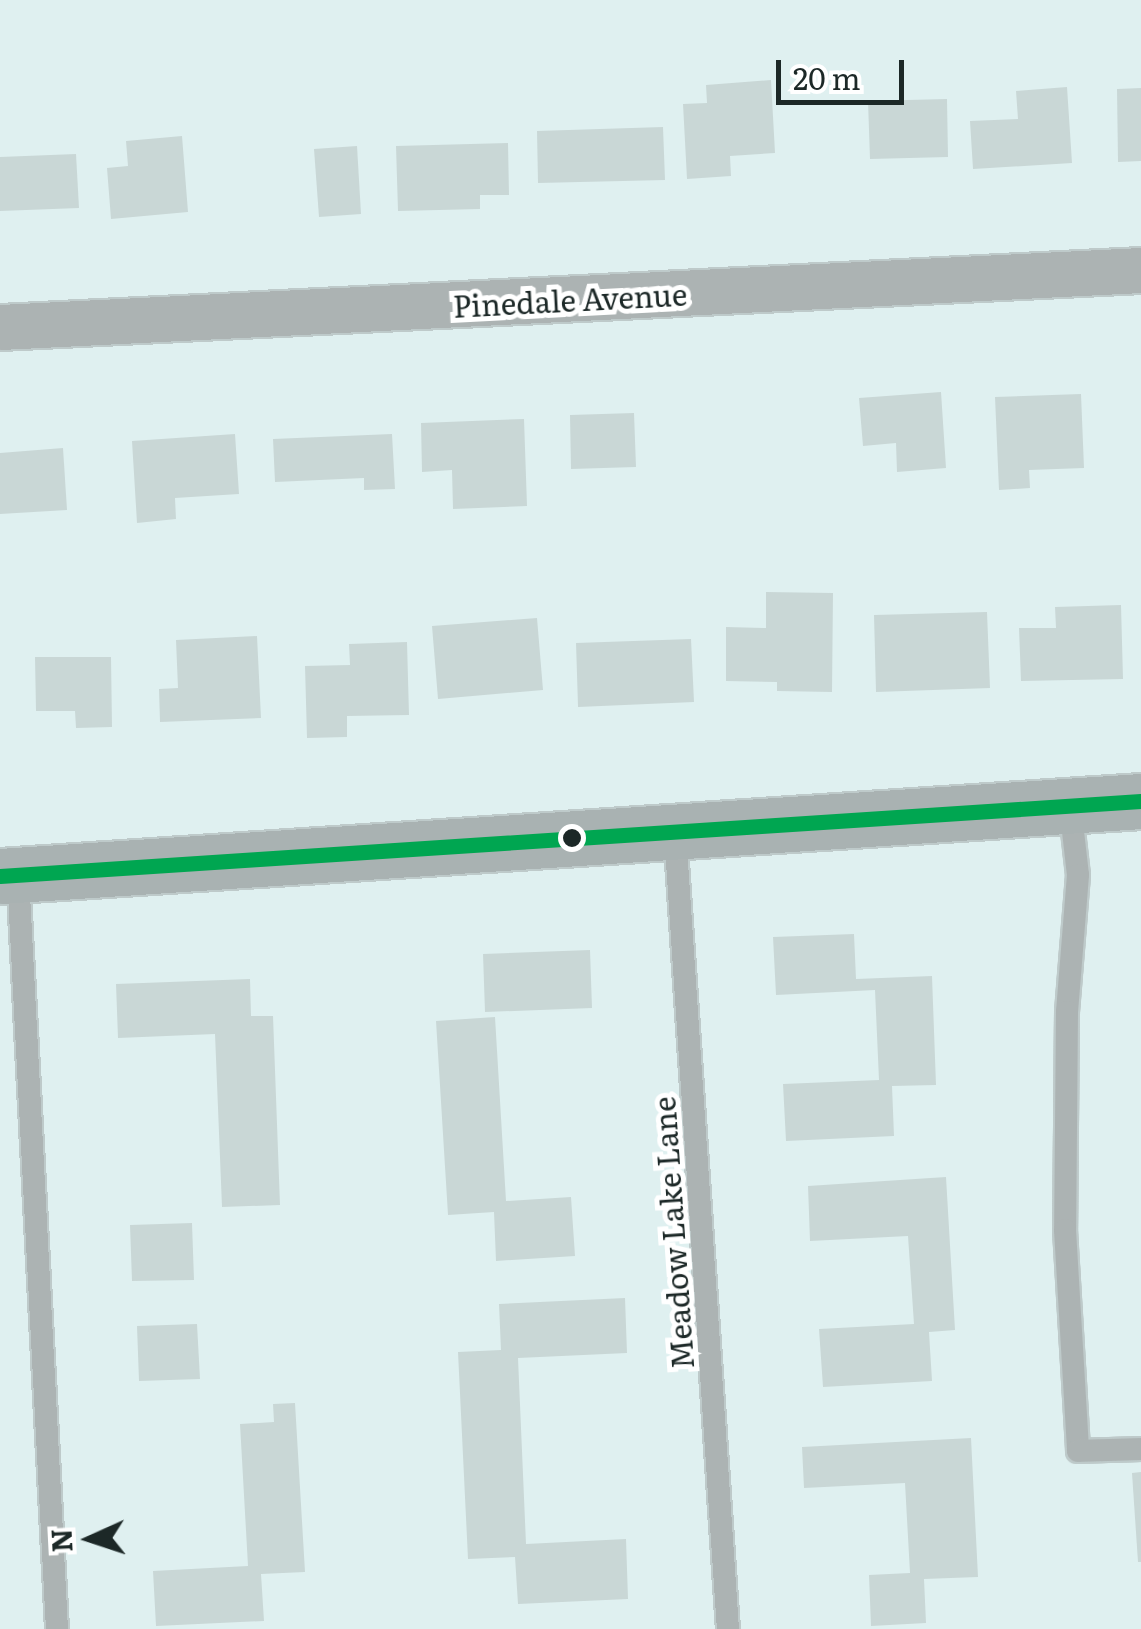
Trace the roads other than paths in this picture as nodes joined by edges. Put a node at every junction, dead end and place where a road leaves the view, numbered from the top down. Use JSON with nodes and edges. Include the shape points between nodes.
{"nodes":[{"id":1,"x":1141,"y":270,"type":"edge"},
{"id":2,"x":0,"y":328,"type":"edge"},
{"id":3,"x":1141,"y":801,"type":"edge"},
{"id":4,"x":1070,"y":805,"type":"junction"},
{"id":5,"x":675,"y":832,"type":"junction"},
{"id":6,"x":9,"y":875,"type":"edge"},
{"id":7,"x":1141,"y":1449,"type":"edge"},
{"id":8,"x":57,"y":1629,"type":"edge"},
{"id":9,"x":728,"y":1629,"type":"edge"}],
"edges":[{"from":1,"to":2,"type":"street","name":"Pinedale Avenue"},
{"from":3,"to":4,"type":"street"},
{"from":4,"to":5,"type":"street"},
{"from":4,"to":7,"type":"lane","via":[[1078,875],[1068,1012],[1066,1230],[1078,1451]]},
{"from":5,"to":6,"type":"street"},
{"from":5,"to":9,"type":"lane","name":"Meadow Lake Lane"},
{"from":6,"to":8,"type":"lane"}]}
